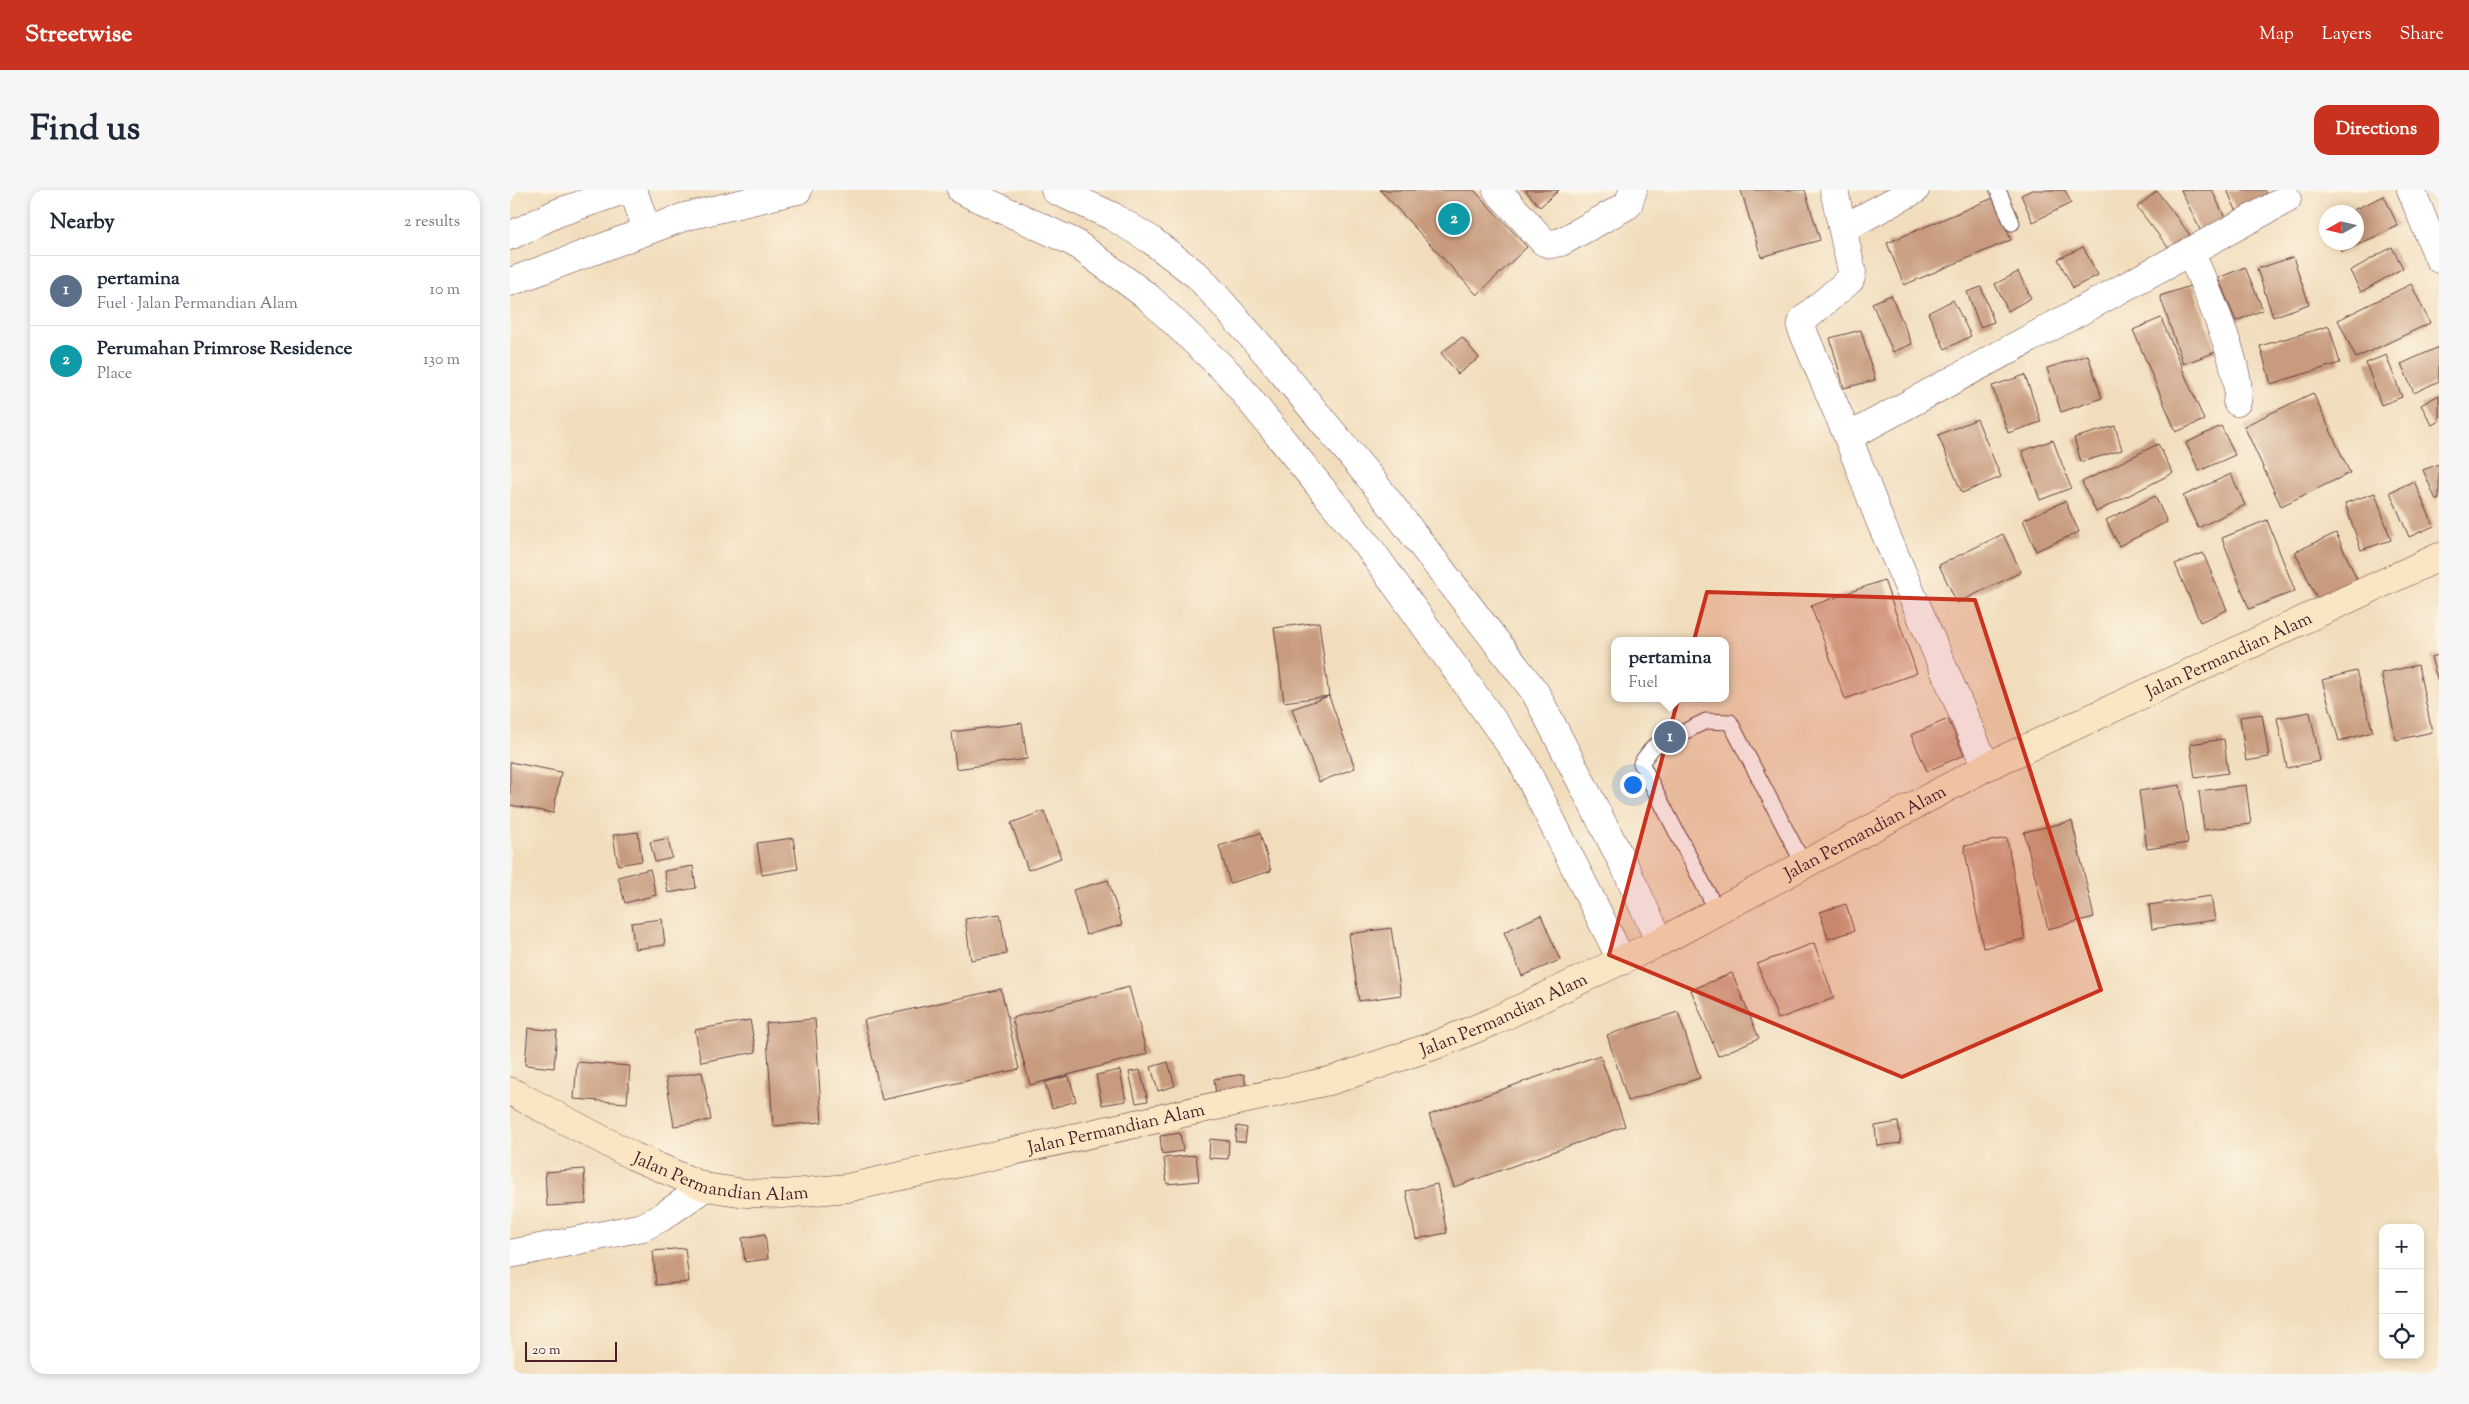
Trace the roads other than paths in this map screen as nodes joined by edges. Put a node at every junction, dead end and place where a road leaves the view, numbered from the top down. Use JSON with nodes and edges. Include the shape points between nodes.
{"nodes":[{"id":1,"x":624,"y":190,"type":"edge"},
{"id":2,"x":633,"y":190,"type":"edge"},
{"id":3,"x":798,"y":190,"type":"edge"},
{"id":4,"x":960,"y":190,"type":"edge"},
{"id":5,"x":1055,"y":190,"type":"edge"},
{"id":6,"x":1497,"y":190,"type":"edge"},
{"id":7,"x":1633,"y":190,"type":"edge"},
{"id":8,"x":1834,"y":190,"type":"edge"},
{"id":9,"x":1915,"y":190,"type":"edge"},
{"id":10,"x":1998,"y":190,"type":"edge"},
{"id":11,"x":2410,"y":190,"type":"edge"},
{"id":12,"x":2292,"y":193,"type":"edge"},
{"id":13,"x":2012,"y":222,"type":"dead end"},
{"id":14,"x":1844,"y":228,"type":"junction"},
{"id":15,"x":647,"y":230,"type":"junction"},
{"id":16,"x":510,"y":236,"type":"edge"},
{"id":17,"x":2190,"y":251,"type":"junction"},
{"id":18,"x":2439,"y":259,"type":"edge"},
{"id":19,"x":510,"y":282,"type":"edge"},
{"id":20,"x":2237,"y":402,"type":"dead end"},
{"id":21,"x":1848,"y":437,"type":"junction"},
{"id":22,"x":2439,"y":557,"type":"edge"},
{"id":23,"x":1986,"y":767,"type":"junction"},
{"id":24,"x":1804,"y":864,"type":"junction"},
{"id":25,"x":1717,"y":911,"type":"junction"},
{"id":26,"x":1660,"y":942,"type":"junction"},
{"id":27,"x":1622,"y":961,"type":"junction"},
{"id":28,"x":510,"y":1091,"type":"edge"},
{"id":29,"x":705,"y":1187,"type":"junction"},
{"id":30,"x":510,"y":1254,"type":"edge"}],
"edges":[{"from":1,"to":16,"type":"street","via":[[557,213]]},
{"from":2,"to":15,"type":"street"},
{"from":3,"to":15,"type":"street","via":[[684,217]]},
{"from":4,"to":27,"type":"street","via":[[1075,242],[1148,297],[1229,374],[1368,546],[1522,760]]},
{"from":5,"to":26,"type":"street","via":[[1120,221],[1199,277],[1371,479],[1535,692]]},
{"from":6,"to":7,"type":"street","via":[[1544,242],[1551,244],[1628,205]]},
{"from":8,"to":14,"type":"street"},
{"from":9,"to":14,"type":"street"},
{"from":10,"to":13,"type":"lane"},
{"from":11,"to":18,"type":"street"},
{"from":12,"to":17,"type":"street"},
{"from":14,"to":21,"type":"street","via":[[1852,272],[1850,280],[1803,320],[1801,327]]},
{"from":15,"to":19,"type":"street"},
{"from":17,"to":20,"type":"street","via":[[2227,344],[2240,393]]},
{"from":17,"to":21,"type":"street"},
{"from":21,"to":23,"type":"street","via":[[1880,521]]},
{"from":22,"to":23,"type":"main road","name":"Jalan Permandian Alam"},
{"from":23,"to":24,"type":"main road","name":"Jalan Permandian Alam"},
{"from":24,"to":25,"type":"main road","name":"Jalan Permandian Alam"},
{"from":24,"to":25,"type":"lane","via":[[1730,722],[1706,721],[1653,747],[1640,763]]},
{"from":25,"to":26,"type":"main road","name":"Jalan Permandian Alam"},
{"from":26,"to":27,"type":"main road","name":"Jalan Permandian Alam"},
{"from":27,"to":29,"type":"main road","name":"Jalan Permandian Alam","via":[[1458,1036],[1333,1080],[847,1188],[783,1194]]},
{"from":28,"to":29,"type":"main road","name":"Jalan Permandian Alam","via":[[633,1156]]},
{"from":29,"to":30,"type":"street","via":[[643,1227]]}]}
